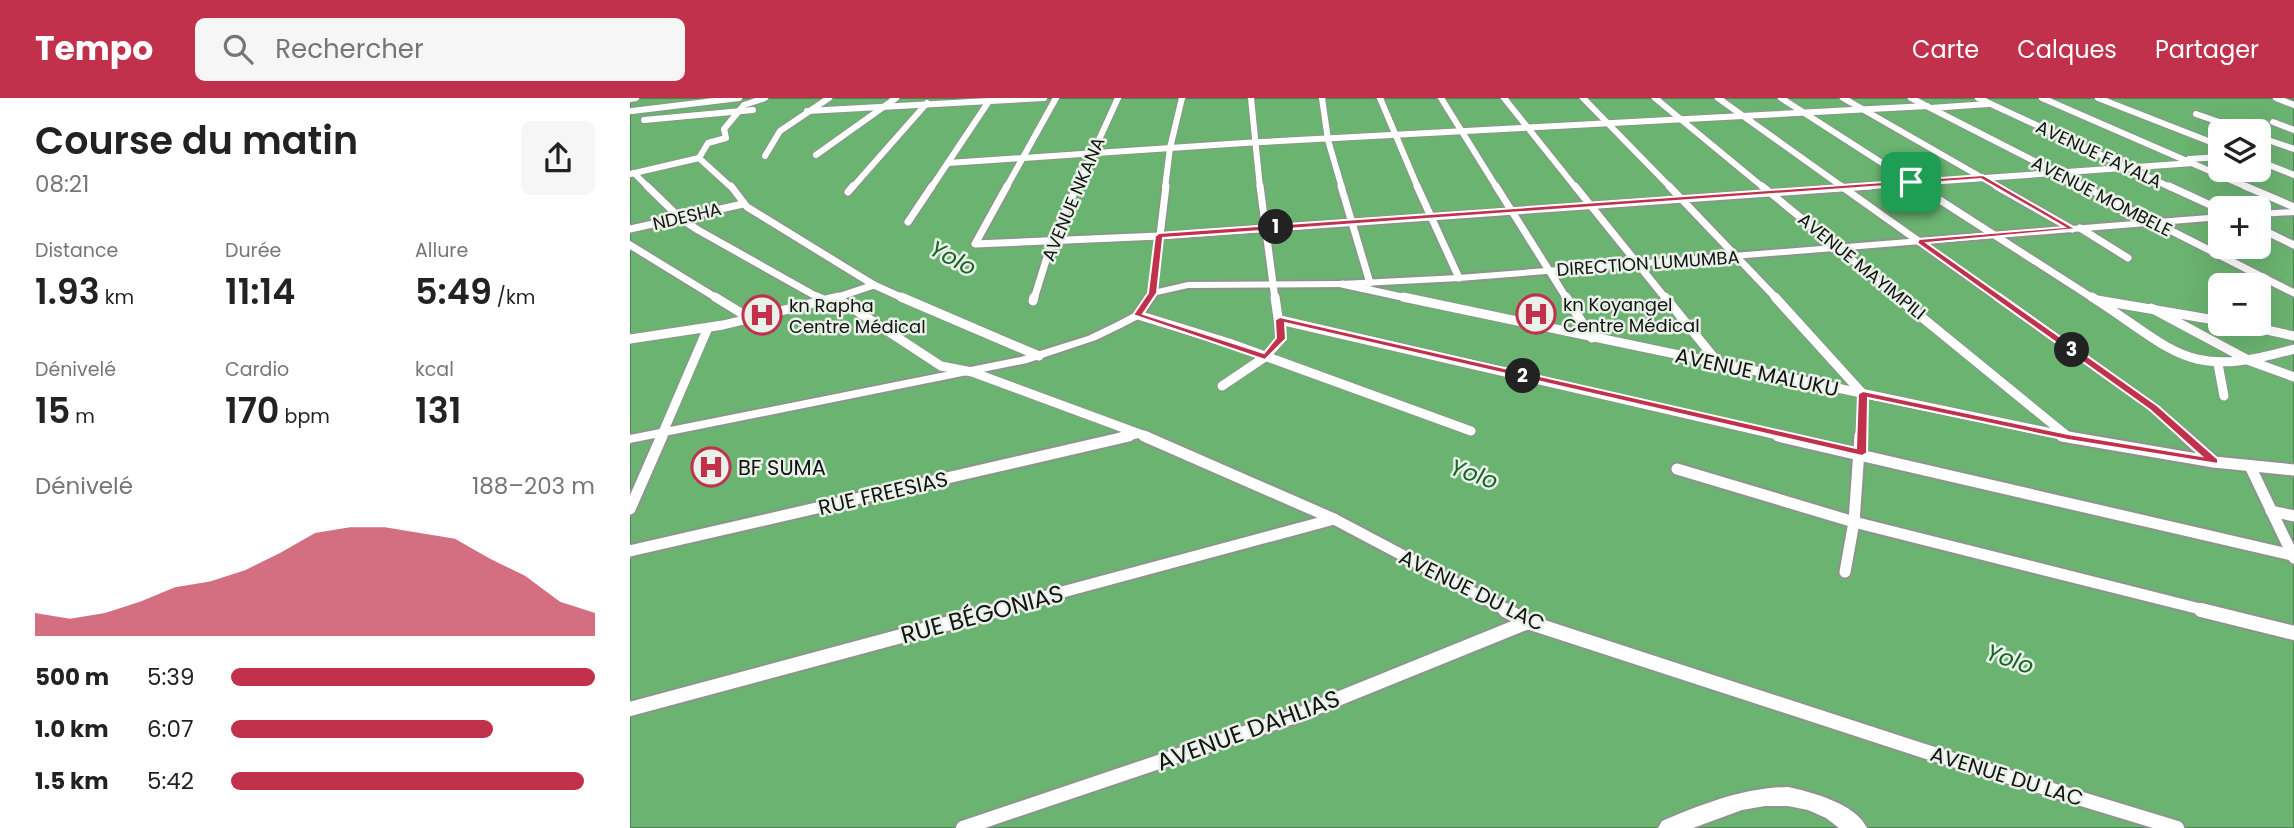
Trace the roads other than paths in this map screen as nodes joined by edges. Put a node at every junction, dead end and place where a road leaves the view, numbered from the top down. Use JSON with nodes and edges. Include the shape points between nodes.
{"nodes":[{"id":1,"x":636,"y":98,"type":"edge"},
{"id":2,"x":739,"y":98,"type":"edge"},
{"id":3,"x":765,"y":98,"type":"edge"},
{"id":4,"x":829,"y":98,"type":"edge"},
{"id":5,"x":896,"y":98,"type":"edge"},
{"id":6,"x":932,"y":98,"type":"edge"},
{"id":7,"x":1044,"y":98,"type":"edge"},
{"id":8,"x":1056,"y":98,"type":"edge"},
{"id":9,"x":1118,"y":98,"type":"edge"},
{"id":10,"x":1182,"y":98,"type":"edge"},
{"id":11,"x":1251,"y":98,"type":"edge"},
{"id":12,"x":1322,"y":98,"type":"edge"},
{"id":13,"x":1380,"y":98,"type":"edge"},
{"id":14,"x":1441,"y":98,"type":"edge"},
{"id":15,"x":1504,"y":98,"type":"edge"},
{"id":16,"x":1583,"y":98,"type":"edge"},
{"id":17,"x":1655,"y":98,"type":"edge"},
{"id":18,"x":1717,"y":98,"type":"edge"},
{"id":19,"x":1781,"y":98,"type":"edge"},
{"id":20,"x":1843,"y":98,"type":"edge"},
{"id":21,"x":1911,"y":98,"type":"edge"},
{"id":22,"x":1978,"y":98,"type":"edge"},
{"id":23,"x":2042,"y":98,"type":"edge"},
{"id":24,"x":2098,"y":98,"type":"edge"},
{"id":25,"x":2276,"y":98,"type":"edge"},
{"id":26,"x":630,"y":99,"type":"edge"},
{"id":27,"x":990,"y":99,"type":"edge"},
{"id":28,"x":926,"y":104,"type":"junction"},
{"id":29,"x":1991,"y":104,"type":"junction"},
{"id":30,"x":2294,"y":105,"type":"edge"},
{"id":31,"x":883,"y":107,"type":"junction"},
{"id":32,"x":1929,"y":107,"type":"junction"},
{"id":33,"x":1863,"y":109,"type":"junction"},
{"id":34,"x":737,"y":110,"type":"junction"},
{"id":35,"x":753,"y":110,"type":"dead end"},
{"id":36,"x":632,"y":111,"type":"dead end"},
{"id":37,"x":807,"y":111,"type":"junction"},
{"id":38,"x":1805,"y":113,"type":"junction"},
{"id":39,"x":2196,"y":114,"type":"dead end"},
{"id":40,"x":1744,"y":117,"type":"junction"},
{"id":41,"x":2210,"y":119,"type":"edge"},
{"id":42,"x":645,"y":120,"type":"dead end"},
{"id":43,"x":1684,"y":121,"type":"junction"},
{"id":44,"x":2273,"y":122,"type":"dead end"},
{"id":45,"x":1607,"y":126,"type":"junction"},
{"id":46,"x":1528,"y":129,"type":"junction"},
{"id":47,"x":2294,"y":130,"type":"edge"},
{"id":48,"x":1462,"y":132,"type":"junction"},
{"id":49,"x":1396,"y":136,"type":"junction"},
{"id":50,"x":1328,"y":140,"type":"junction"},
{"id":51,"x":2271,"y":140,"type":"edge"},
{"id":52,"x":2208,"y":141,"type":"edge"},
{"id":53,"x":1256,"y":145,"type":"junction"},
{"id":54,"x":1170,"y":148,"type":"junction"},
{"id":55,"x":2294,"y":149,"type":"edge"},
{"id":56,"x":1093,"y":153,"type":"junction"},
{"id":57,"x":816,"y":155,"type":"dead end"},
{"id":58,"x":765,"y":156,"type":"dead end"},
{"id":59,"x":699,"y":158,"type":"junction"},
{"id":60,"x":1022,"y":158,"type":"junction"},
{"id":61,"x":2208,"y":159,"type":"edge"},
{"id":62,"x":2189,"y":161,"type":"junction"},
{"id":63,"x":948,"y":163,"type":"junction"},
{"id":64,"x":2271,"y":166,"type":"edge"},
{"id":65,"x":2129,"y":167,"type":"junction"},
{"id":66,"x":2056,"y":172,"type":"junction"},
{"id":67,"x":632,"y":173,"type":"edge"},
{"id":68,"x":2294,"y":175,"type":"edge"},
{"id":69,"x":1983,"y":177,"type":"junction"},
{"id":70,"x":1911,"y":182,"type":"junction"},
{"id":71,"x":1842,"y":188,"type":"junction"},
{"id":72,"x":848,"y":192,"type":"dead end"},
{"id":73,"x":1772,"y":193,"type":"junction"},
{"id":74,"x":1681,"y":200,"type":"junction"},
{"id":75,"x":743,"y":204,"type":"junction"},
{"id":76,"x":2208,"y":204,"type":"edge"},
{"id":77,"x":1589,"y":206,"type":"junction"},
{"id":78,"x":2294,"y":209,"type":"edge"},
{"id":79,"x":1513,"y":211,"type":"junction"},
{"id":80,"x":2271,"y":212,"type":"edge"},
{"id":81,"x":1429,"y":215,"type":"junction"},
{"id":82,"x":680,"y":218,"type":"junction"},
{"id":83,"x":2208,"y":218,"type":"edge"},
{"id":84,"x":908,"y":222,"type":"dead end"},
{"id":85,"x":1351,"y":222,"type":"junction"},
{"id":86,"x":2152,"y":222,"type":"junction"},
{"id":87,"x":1264,"y":228,"type":"junction"},
{"id":88,"x":630,"y":229,"type":"edge"},
{"id":89,"x":2076,"y":229,"type":"junction"},
{"id":90,"x":2271,"y":233,"type":"edge"},
{"id":91,"x":1997,"y":235,"type":"junction"},
{"id":92,"x":1159,"y":236,"type":"junction"},
{"id":93,"x":1052,"y":241,"type":"junction"},
{"id":94,"x":1919,"y":241,"type":"junction"},
{"id":95,"x":630,"y":244,"type":"edge"},
{"id":96,"x":2294,"y":244,"type":"edge"},
{"id":97,"x":1839,"y":248,"type":"junction"},
{"id":98,"x":1738,"y":256,"type":"junction"},
{"id":99,"x":2128,"y":258,"type":"dead end"},
{"id":100,"x":1637,"y":264,"type":"junction"},
{"id":101,"x":1549,"y":270,"type":"junction"},
{"id":102,"x":1460,"y":278,"type":"junction"},
{"id":103,"x":1370,"y":283,"type":"junction"},
{"id":104,"x":1272,"y":284,"type":"junction"},
{"id":105,"x":1342,"y":284,"type":"junction"},
{"id":106,"x":874,"y":285,"type":"junction"},
{"id":107,"x":1153,"y":293,"type":"junction"},
{"id":108,"x":2294,"y":293,"type":"edge"},
{"id":109,"x":2091,"y":299,"type":"junction"},
{"id":110,"x":831,"y":300,"type":"junction"},
{"id":111,"x":1034,"y":301,"type":"dead end"},
{"id":112,"x":2151,"y":308,"type":"junction"},
{"id":113,"x":1138,"y":315,"type":"junction"},
{"id":114,"x":751,"y":319,"type":"junction"},
{"id":115,"x":2208,"y":319,"type":"edge"},
{"id":116,"x":1280,"y":320,"type":"junction"},
{"id":117,"x":707,"y":330,"type":"junction"},
{"id":118,"x":2271,"y":331,"type":"edge"},
{"id":119,"x":2294,"y":336,"type":"edge"},
{"id":120,"x":1592,"y":338,"type":"junction"},
{"id":121,"x":630,"y":339,"type":"edge"},
{"id":122,"x":2294,"y":349,"type":"edge"},
{"id":123,"x":1039,"y":356,"type":"junction"},
{"id":124,"x":1265,"y":357,"type":"junction"},
{"id":125,"x":2250,"y":362,"type":"junction"},
{"id":126,"x":2218,"y":364,"type":"junction"},
{"id":127,"x":1720,"y":365,"type":"junction"},
{"id":128,"x":972,"y":372,"type":"junction"},
{"id":129,"x":2294,"y":377,"type":"edge"},
{"id":130,"x":1222,"y":386,"type":"dead end"},
{"id":131,"x":1863,"y":394,"type":"junction"},
{"id":132,"x":2224,"y":396,"type":"dead end"},
{"id":133,"x":1471,"y":431,"type":"dead end"},
{"id":134,"x":664,"y":432,"type":"junction"},
{"id":135,"x":1136,"y":434,"type":"junction"},
{"id":136,"x":2068,"y":437,"type":"junction"},
{"id":137,"x":630,"y":439,"type":"edge"},
{"id":138,"x":1862,"y":453,"type":"junction"},
{"id":139,"x":2214,"y":462,"type":"junction"},
{"id":140,"x":2250,"y":466,"type":"junction"},
{"id":141,"x":1677,"y":469,"type":"dead end"},
{"id":142,"x":2294,"y":470,"type":"edge"},
{"id":143,"x":630,"y":509,"type":"edge"},
{"id":144,"x":2271,"y":511,"type":"junction"},
{"id":145,"x":2294,"y":516,"type":"edge"},
{"id":146,"x":1334,"y":519,"type":"junction"},
{"id":147,"x":1854,"y":522,"type":"junction"},
{"id":148,"x":630,"y":551,"type":"edge"},
{"id":149,"x":2293,"y":556,"type":"edge"},
{"id":150,"x":1845,"y":572,"type":"dead end"},
{"id":151,"x":1528,"y":622,"type":"junction"},
{"id":152,"x":2294,"y":633,"type":"edge"},
{"id":153,"x":630,"y":709,"type":"edge"},
{"id":154,"x":1684,"y":825,"type":"edge"},
{"id":155,"x":963,"y":828,"type":"edge"},
{"id":156,"x":1856,"y":828,"type":"edge"},
{"id":157,"x":2177,"y":828,"type":"edge"}],
"edges":[{"from":1,"to":26,"type":"street"},
{"from":2,"to":36,"type":"street"},
{"from":3,"to":34,"type":"street"},
{"from":4,"to":37,"type":"street"},
{"from":5,"to":31,"type":"street"},
{"from":6,"to":28,"type":"street"},
{"from":7,"to":27,"type":"street"},
{"from":8,"to":60,"type":"street"},
{"from":9,"to":56,"type":"street","name":"AVENUE NKANA"},
{"from":10,"to":54,"type":"street"},
{"from":11,"to":53,"type":"street"},
{"from":12,"to":50,"type":"street"},
{"from":13,"to":49,"type":"street"},
{"from":14,"to":48,"type":"street"},
{"from":15,"to":46,"type":"street"},
{"from":16,"to":45,"type":"street"},
{"from":17,"to":43,"type":"street","name":"AVENUE MAYIMPILI"},
{"from":18,"to":40,"type":"street"},
{"from":19,"to":38,"type":"street"},
{"from":20,"to":33,"type":"street"},
{"from":21,"to":32,"type":"street","name":"AVENUE MOMBELE"},
{"from":22,"to":29,"type":"street","name":"AVENUE FAYALA"},
{"from":23,"to":62,"type":"street"},
{"from":24,"to":52,"type":"street"},
{"from":25,"to":30,"type":"street"},
{"from":27,"to":28,"type":"street"},
{"from":27,"to":63,"type":"street"},
{"from":28,"to":31,"type":"street"},
{"from":28,"to":72,"type":"street"},
{"from":29,"to":32,"type":"street"},
{"from":29,"to":65,"type":"street","name":"AVENUE FAYALA"},
{"from":31,"to":37,"type":"street"},
{"from":31,"to":57,"type":"street"},
{"from":32,"to":33,"type":"street"},
{"from":32,"to":66,"type":"street","name":"AVENUE MOMBELE"},
{"from":33,"to":38,"type":"street"},
{"from":33,"to":69,"type":"street"},
{"from":34,"to":35,"type":"street"},
{"from":34,"to":42,"type":"street"},
{"from":34,"to":59,"type":"street","via":[[725,127],[726,138],[708,143]]},
{"from":37,"to":58,"type":"street","via":[[780,131]]},
{"from":38,"to":40,"type":"street"},
{"from":38,"to":70,"type":"street"},
{"from":39,"to":41,"type":"street"},
{"from":40,"to":43,"type":"street"},
{"from":40,"to":71,"type":"street"},
{"from":43,"to":45,"type":"street"},
{"from":43,"to":73,"type":"street","name":"AVENUE MAYIMPILI"},
{"from":44,"to":47,"type":"street"},
{"from":45,"to":46,"type":"street"},
{"from":45,"to":74,"type":"street"},
{"from":46,"to":48,"type":"street"},
{"from":46,"to":77,"type":"street"},
{"from":48,"to":49,"type":"street"},
{"from":48,"to":79,"type":"street"},
{"from":49,"to":50,"type":"street"},
{"from":49,"to":81,"type":"street"},
{"from":50,"to":53,"type":"street"},
{"from":50,"to":85,"type":"street"},
{"from":51,"to":55,"type":"street"},
{"from":53,"to":54,"type":"street"},
{"from":53,"to":87,"type":"street"},
{"from":54,"to":56,"type":"street"},
{"from":54,"to":92,"type":"street"},
{"from":56,"to":60,"type":"street"},
{"from":56,"to":93,"type":"street","name":"AVENUE NKANA"},
{"from":59,"to":67,"type":"street"},
{"from":59,"to":75,"type":"street","via":[[727,181]]},
{"from":60,"to":63,"type":"street"},
{"from":60,"to":93,"type":"street","via":[[975,244]]},
{"from":61,"to":62,"type":"street"},
{"from":62,"to":65,"type":"street"},
{"from":62,"to":78,"type":"street"},
{"from":63,"to":84,"type":"street"},
{"from":64,"to":68,"type":"street"},
{"from":65,"to":66,"type":"street"},
{"from":65,"to":76,"type":"street","name":"AVENUE FAYALA"},
{"from":66,"to":69,"type":"street"},
{"from":66,"to":86,"type":"street","name":"AVENUE MOMBELE"},
{"from":67,"to":82,"type":"street","name":"AVENUE DU LAC"},
{"from":69,"to":70,"type":"street"},
{"from":69,"to":89,"type":"street"},
{"from":70,"to":71,"type":"street"},
{"from":70,"to":91,"type":"street"},
{"from":71,"to":73,"type":"street"},
{"from":71,"to":94,"type":"street"},
{"from":73,"to":74,"type":"street"},
{"from":73,"to":97,"type":"street","name":"AVENUE MAYIMPILI"},
{"from":74,"to":77,"type":"street"},
{"from":74,"to":98,"type":"street"},
{"from":75,"to":82,"type":"street","name":"NDESHA"},
{"from":75,"to":106,"type":"street"},
{"from":77,"to":79,"type":"street"},
{"from":77,"to":100,"type":"street"},
{"from":78,"to":80,"type":"street"},
{"from":79,"to":81,"type":"street"},
{"from":79,"to":101,"type":"street"},
{"from":81,"to":85,"type":"street"},
{"from":81,"to":102,"type":"street"},
{"from":82,"to":88,"type":"street","name":"NDESHA"},
{"from":82,"to":110,"type":"street","name":"AVENUE DU LAC"},
{"from":83,"to":86,"type":"street","name":"DIRECTION LUMUMBA"},
{"from":85,"to":87,"type":"street"},
{"from":85,"to":103,"type":"street"},
{"from":86,"to":89,"type":"street","name":"DIRECTION LUMUMBA"},
{"from":86,"to":108,"type":"street","name":"AVENUE MOMBELE"},
{"from":87,"to":92,"type":"street"},
{"from":87,"to":104,"type":"street"},
{"from":89,"to":91,"type":"street","name":"DIRECTION LUMUMBA"},
{"from":89,"to":99,"type":"street"},
{"from":90,"to":96,"type":"street"},
{"from":91,"to":94,"type":"street","name":"DIRECTION LUMUMBA"},
{"from":91,"to":109,"type":"street"},
{"from":92,"to":93,"type":"street"},
{"from":92,"to":107,"type":"street"},
{"from":93,"to":111,"type":"street","name":"AVENUE NKANA"},
{"from":94,"to":97,"type":"street","name":"DIRECTION LUMUMBA"},
{"from":94,"to":139,"type":"street","via":[[2154,408]]},
{"from":95,"to":114,"type":"street"},
{"from":97,"to":98,"type":"street","name":"DIRECTION LUMUMBA"},
{"from":97,"to":136,"type":"street","name":"AVENUE MAYIMPILI"},
{"from":98,"to":100,"type":"street","name":"DIRECTION LUMUMBA"},
{"from":98,"to":131,"type":"street"},
{"from":100,"to":101,"type":"street","name":"DIRECTION LUMUMBA"},
{"from":100,"to":127,"type":"street"},
{"from":101,"to":102,"type":"street","name":"DIRECTION LUMUMBA"},
{"from":101,"to":120,"type":"street"},
{"from":102,"to":103,"type":"street","name":"DIRECTION LUMUMBA"},
{"from":103,"to":105,"type":"street","name":"DIRECTION LUMUMBA"},
{"from":104,"to":105,"type":"street","name":"DIRECTION LUMUMBA"},
{"from":104,"to":107,"type":"street","name":"DIRECTION LUMUMBA","via":[[1188,285]]},
{"from":104,"to":116,"type":"street"},
{"from":105,"to":120,"type":"street","name":"AVENUE MALUKU"},
{"from":106,"to":110,"type":"street"},
{"from":106,"to":123,"type":"street"},
{"from":107,"to":113,"type":"street"},
{"from":109,"to":112,"type":"street"},
{"from":109,"to":126,"type":"street","via":[[2174,353]]},
{"from":110,"to":114,"type":"street"},
{"from":110,"to":128,"type":"street","name":"AVENUE DU LAC","via":[[941,366]]},
{"from":112,"to":115,"type":"street"},
{"from":112,"to":125,"type":"street"},
{"from":113,"to":123,"type":"street","via":[[1092,338]]},
{"from":113,"to":124,"type":"street"},
{"from":114,"to":117,"type":"street"},
{"from":116,"to":124,"type":"street","via":[[1281,339]]},
{"from":116,"to":138,"type":"street"},
{"from":117,"to":121,"type":"street"},
{"from":117,"to":134,"type":"street"},
{"from":118,"to":119,"type":"street"},
{"from":120,"to":127,"type":"street","name":"AVENUE MALUKU"},
{"from":122,"to":125,"type":"street"},
{"from":123,"to":128,"type":"street"},
{"from":124,"to":130,"type":"street"},
{"from":124,"to":133,"type":"street"},
{"from":125,"to":126,"type":"street"},
{"from":125,"to":129,"type":"street"},
{"from":126,"to":132,"type":"street"},
{"from":127,"to":131,"type":"street","name":"AVENUE MALUKU"},
{"from":128,"to":134,"type":"street"},
{"from":128,"to":135,"type":"street","name":"AVENUE DU LAC"},
{"from":131,"to":136,"type":"street","name":"AVENUE MALUKU"},
{"from":131,"to":138,"type":"street"},
{"from":134,"to":137,"type":"street"},
{"from":134,"to":143,"type":"street"},
{"from":135,"to":146,"type":"street","name":"AVENUE DU LAC"},
{"from":135,"to":148,"type":"street","name":"RUE FREESIAS"},
{"from":136,"to":139,"type":"street","name":"AVENUE MALUKU"},
{"from":138,"to":147,"type":"street"},
{"from":138,"to":149,"type":"street"},
{"from":139,"to":140,"type":"street","name":"AVENUE MALUKU"},
{"from":140,"to":142,"type":"street","name":"AVENUE MALUKU"},
{"from":140,"to":144,"type":"street"},
{"from":141,"to":147,"type":"street"},
{"from":144,"to":145,"type":"street"},
{"from":144,"to":149,"type":"street"},
{"from":146,"to":151,"type":"street","name":"AVENUE DU LAC"},
{"from":146,"to":153,"type":"street","name":"RUE BÉGONIAS"},
{"from":147,"to":150,"type":"street"},
{"from":147,"to":152,"type":"street"},
{"from":151,"to":155,"type":"street","name":"AVENUE DAHLIAS","via":[[1298,715]]},
{"from":151,"to":157,"type":"street","name":"AVENUE DU LAC"},
{"from":154,"to":156,"type":"street","via":[[1747,799],[1785,795],[1821,802]]}]}
